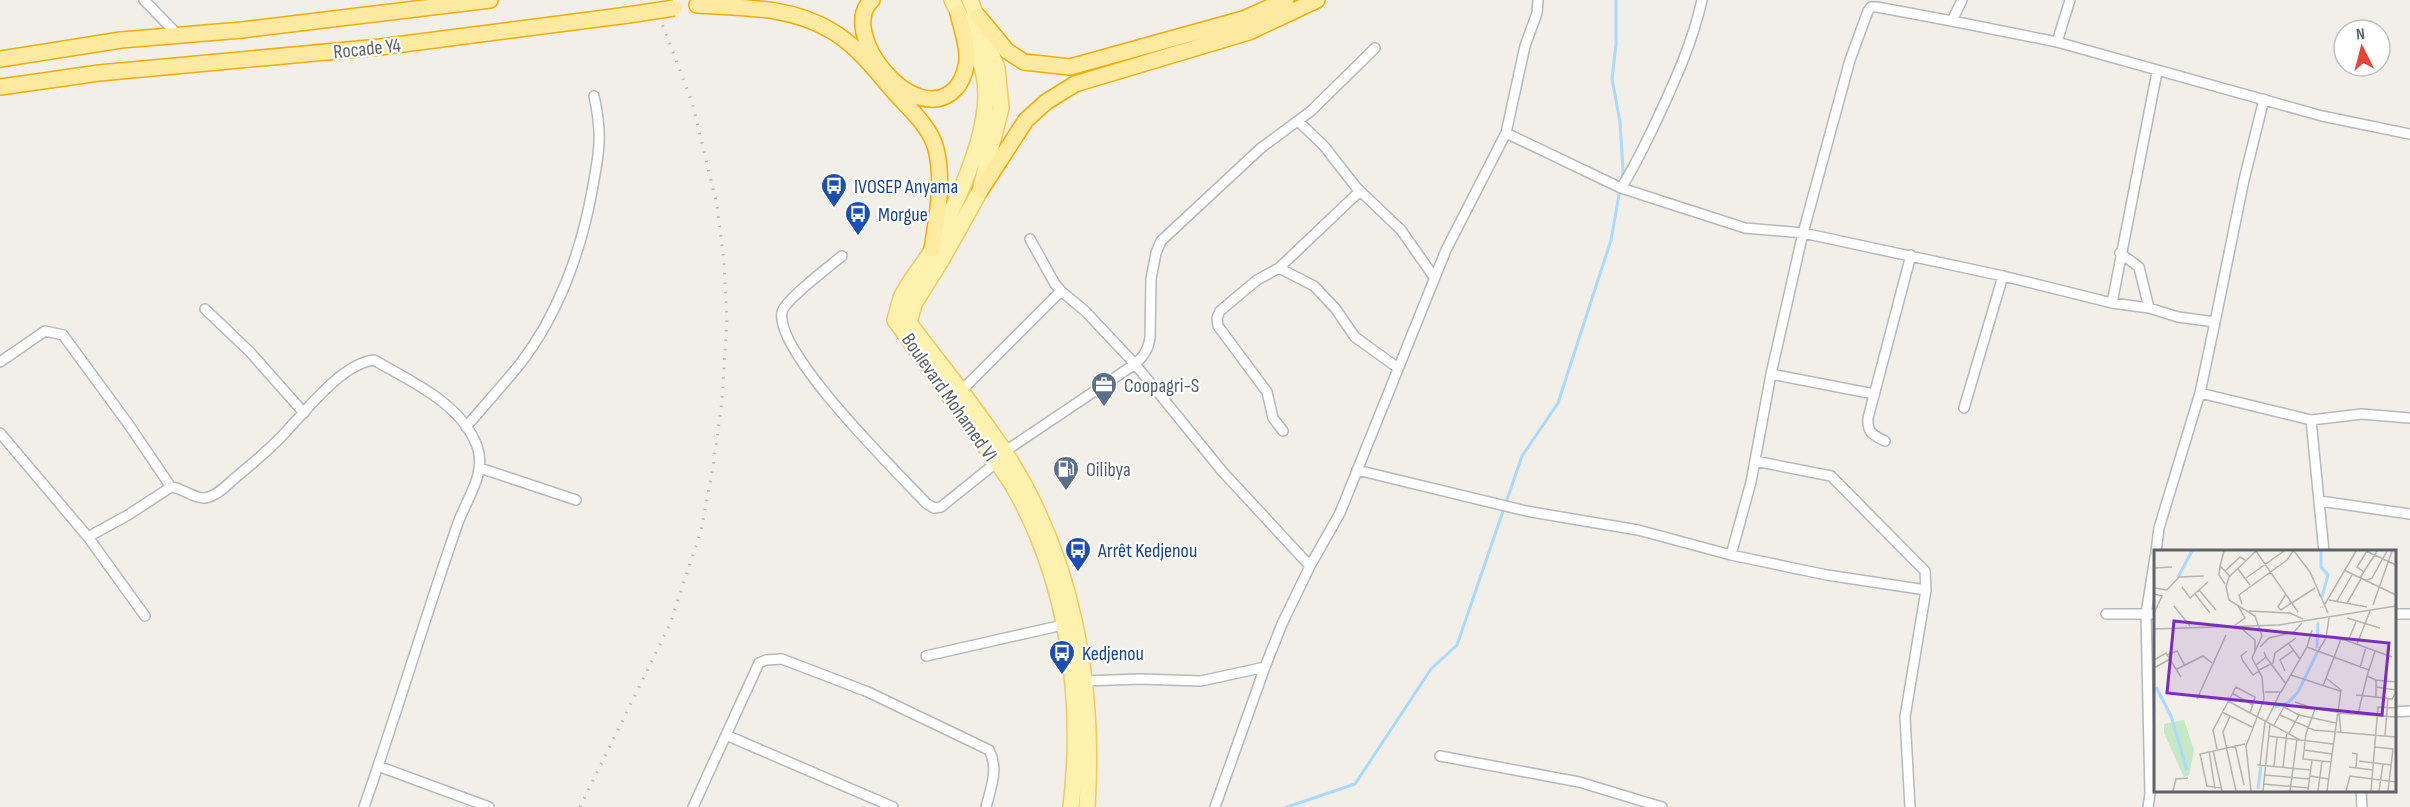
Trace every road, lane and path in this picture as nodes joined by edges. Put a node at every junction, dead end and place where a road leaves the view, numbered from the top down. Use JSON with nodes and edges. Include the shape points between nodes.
{"nodes":[{"id":1,"x":144,"y":0,"type":"edge"},
{"id":2,"x":490,"y":0,"type":"edge"},
{"id":3,"x":732,"y":0,"type":"edge"},
{"id":4,"x":872,"y":0,"type":"edge"},
{"id":5,"x":1286,"y":0,"type":"edge"},
{"id":6,"x":1317,"y":0,"type":"edge"},
{"id":7,"x":1538,"y":0,"type":"edge"},
{"id":8,"x":1702,"y":0,"type":"edge"},
{"id":9,"x":1962,"y":0,"type":"edge"},
{"id":10,"x":2070,"y":0,"type":"edge"},
{"id":11,"x":970,"y":1,"type":"edge"},
{"id":12,"x":697,"y":5,"type":"junction"},
{"id":13,"x":955,"y":6,"type":"edge"},
{"id":14,"x":978,"y":16,"type":"junction"},
{"id":15,"x":1952,"y":21,"type":"junction"},
{"id":16,"x":180,"y":37,"type":"junction"},
{"id":17,"x":2057,"y":42,"type":"junction"},
{"id":18,"x":1375,"y":48,"type":"dead end"},
{"id":19,"x":0,"y":59,"type":"edge"},
{"id":20,"x":2157,"y":72,"type":"junction"},
{"id":21,"x":0,"y":87,"type":"edge"},
{"id":22,"x":594,"y":96,"type":"dead end"},
{"id":23,"x":2264,"y":99,"type":"junction"},
{"id":24,"x":1298,"y":121,"type":"junction"},
{"id":25,"x":1506,"y":133,"type":"junction"},
{"id":26,"x":2410,"y":134,"type":"edge"},
{"id":27,"x":1621,"y":188,"type":"junction"},
{"id":28,"x":1360,"y":191,"type":"junction"},
{"id":29,"x":980,"y":192,"type":"junction"},
{"id":30,"x":1803,"y":233,"type":"junction"},
{"id":31,"x":1030,"y":239,"type":"dead end"},
{"id":32,"x":932,"y":249,"type":"junction"},
{"id":33,"x":2120,"y":253,"type":"junction"},
{"id":34,"x":1911,"y":255,"type":"junction"},
{"id":35,"x":842,"y":256,"type":"dead end"},
{"id":36,"x":1279,"y":267,"type":"junction"},
{"id":37,"x":2003,"y":276,"type":"junction"},
{"id":38,"x":1434,"y":277,"type":"junction"},
{"id":39,"x":1061,"y":291,"type":"junction"},
{"id":40,"x":2112,"y":303,"type":"junction"},
{"id":41,"x":2149,"y":308,"type":"junction"},
{"id":42,"x":205,"y":309,"type":"dead end"},
{"id":43,"x":2215,"y":322,"type":"junction"},
{"id":44,"x":0,"y":362,"type":"edge"},
{"id":45,"x":1136,"y":364,"type":"junction"},
{"id":46,"x":1398,"y":368,"type":"junction"},
{"id":47,"x":1771,"y":374,"type":"junction"},
{"id":48,"x":960,"y":391,"type":"junction"},
{"id":49,"x":2200,"y":393,"type":"junction"},
{"id":50,"x":1874,"y":394,"type":"junction"},
{"id":51,"x":1964,"y":408,"type":"dead end"},
{"id":52,"x":304,"y":413,"type":"junction"},
{"id":53,"x":2410,"y":418,"type":"edge"},
{"id":54,"x":2311,"y":420,"type":"junction"},
{"id":55,"x":466,"y":427,"type":"junction"},
{"id":56,"x":1283,"y":431,"type":"dead end"},
{"id":57,"x":0,"y":433,"type":"edge"},
{"id":58,"x":1885,"y":441,"type":"dead end"},
{"id":59,"x":1000,"y":457,"type":"junction"},
{"id":60,"x":1755,"y":461,"type":"junction"},
{"id":61,"x":480,"y":468,"type":"junction"},
{"id":62,"x":1357,"y":470,"type":"junction"},
{"id":63,"x":171,"y":487,"type":"junction"},
{"id":64,"x":576,"y":500,"type":"dead end"},
{"id":65,"x":2320,"y":501,"type":"junction"},
{"id":66,"x":2410,"y":514,"type":"edge"},
{"id":67,"x":88,"y":537,"type":"junction"},
{"id":68,"x":2156,"y":550,"type":"edge"},
{"id":69,"x":2324,"y":550,"type":"edge"},
{"id":70,"x":1731,"y":555,"type":"junction"},
{"id":71,"x":1310,"y":566,"type":"junction"},
{"id":72,"x":2154,"y":570,"type":"edge"},
{"id":73,"x":1926,"y":590,"type":"junction"},
{"id":74,"x":2106,"y":614,"type":"dead end"},
{"id":75,"x":2151,"y":614,"type":"edge"},
{"id":76,"x":145,"y":616,"type":"dead end"},
{"id":77,"x":1063,"y":626,"type":"junction"},
{"id":78,"x":926,"y":656,"type":"dead end"},
{"id":79,"x":1265,"y":667,"type":"junction"},
{"id":80,"x":1085,"y":681,"type":"junction"},
{"id":81,"x":2410,"y":711,"type":"edge"},
{"id":82,"x":2395,"y":712,"type":"edge"},
{"id":83,"x":726,"y":735,"type":"junction"},
{"id":84,"x":1440,"y":756,"type":"dead end"},
{"id":85,"x":378,"y":766,"type":"junction"},
{"id":86,"x":2361,"y":792,"type":"edge"},
{"id":87,"x":364,"y":807,"type":"edge"},
{"id":88,"x":489,"y":807,"type":"edge"},
{"id":89,"x":693,"y":807,"type":"edge"},
{"id":90,"x":893,"y":807,"type":"edge"},
{"id":91,"x":986,"y":807,"type":"edge"},
{"id":92,"x":1071,"y":807,"type":"edge"},
{"id":93,"x":1087,"y":807,"type":"edge"},
{"id":94,"x":1215,"y":807,"type":"edge"},
{"id":95,"x":1662,"y":807,"type":"edge"},
{"id":96,"x":1910,"y":807,"type":"edge"},
{"id":97,"x":2148,"y":807,"type":"edge"},
{"id":98,"x":2362,"y":807,"type":"edge"}],
"edges":[{"from":1,"to":16,"type":"street"},
{"from":2,"to":16,"type":"highway","name":"Rocade Y4"},
{"from":3,"to":12,"type":"highway","name":"Rocade Y4"},
{"from":4,"to":13,"type":"highway","via":[[864,19],[867,45],[876,62],[917,98],[937,99],[961,82],[968,55]]},
{"from":5,"to":14,"type":"highway","via":[[1243,18],[1070,67],[1024,62],[1007,51]]},
{"from":6,"to":29,"type":"highway","via":[[1249,32],[1075,84],[1026,120]]},
{"from":7,"to":25,"type":"street"},
{"from":8,"to":27,"type":"street","via":[[1673,87],[1637,164]]},
{"from":9,"to":15,"type":"street"},
{"from":10,"to":17,"type":"street"},
{"from":11,"to":14,"type":"main road","name":"Boulevard Mohamed VI"},
{"from":12,"to":21,"type":"highway","name":"Rocade Y4","bridge":true,"via":[[380,47],[99,73]]},
{"from":12,"to":32,"type":"highway","via":[[796,15],[831,30],[861,54],[920,122],[936,148],[939,184]]},
{"from":13,"to":32,"type":"main road","name":"Boulevard Mohamed VI","via":[[985,77],[985,100],[978,149]]},
{"from":14,"to":29,"type":"main road","name":"Boulevard Mohamed VI","via":[[997,68],[1001,108]]},
{"from":15,"to":17,"type":"street"},
{"from":15,"to":30,"type":"street","via":[[1877,7],[1868,11],[1850,60]]},
{"from":16,"to":19,"type":"highway","name":"Rocade Y4","via":[[121,40]]},
{"from":17,"to":20,"type":"street"},
{"from":18,"to":24,"type":"street"},
{"from":20,"to":23,"type":"street"},
{"from":20,"to":33,"type":"street"},
{"from":22,"to":55,"type":"street","via":[[600,147],[585,231],[555,308],[521,362]]},
{"from":23,"to":26,"type":"street","via":[[2322,116]]},
{"from":23,"to":43,"type":"street"},
{"from":24,"to":28,"type":"street"},
{"from":24,"to":45,"type":"street","via":[[1261,148],[1161,241],[1153,268],[1148,349]]},
{"from":25,"to":27,"type":"street"},
{"from":25,"to":38,"type":"street"},
{"from":27,"to":30,"type":"street","via":[[1744,228]]},
{"from":28,"to":36,"type":"street"},
{"from":28,"to":38,"type":"street","via":[[1401,230]]},
{"from":29,"to":48,"type":"main road","name":"Boulevard Mohamed VI","via":[[914,304],[909,323]]},
{"from":30,"to":34,"type":"street"},
{"from":30,"to":47,"type":"street"},
{"from":31,"to":39,"type":"street"},
{"from":32,"to":59,"type":"main road","name":"Boulevard Mohamed VI","via":[[902,297],[895,320]]},
{"from":33,"to":40,"type":"street"},
{"from":33,"to":41,"type":"street","via":[[2139,267]]},
{"from":34,"to":37,"type":"street"},
{"from":34,"to":50,"type":"street"},
{"from":35,"to":59,"type":"street","via":[[789,301],[782,310],[782,318],[807,369],[843,415],[934,508],[941,507]]},
{"from":36,"to":46,"type":"street","via":[[1314,286],[1355,338]]},
{"from":36,"to":56,"type":"street","via":[[1257,280],[1220,311],[1217,318],[1218,326],[1267,392],[1273,418]]},
{"from":37,"to":40,"type":"street"},
{"from":37,"to":51,"type":"street"},
{"from":38,"to":46,"type":"street"},
{"from":39,"to":45,"type":"street"},
{"from":39,"to":48,"type":"street"},
{"from":40,"to":41,"type":"street"},
{"from":41,"to":43,"type":"street"},
{"from":42,"to":52,"type":"street"},
{"from":43,"to":49,"type":"street"},
{"from":44,"to":63,"type":"street","via":[[45,331],[63,335]]},
{"from":45,"to":59,"type":"street"},
{"from":45,"to":71,"type":"street","via":[[1222,471]]},
{"from":46,"to":62,"type":"street"},
{"from":47,"to":50,"type":"street"},
{"from":47,"to":60,"type":"street"},
{"from":48,"to":59,"type":"main road","name":"Boulevard Mohamed VI"},
{"from":49,"to":54,"type":"street"},
{"from":49,"to":68,"type":"street","via":[[2159,528]]},
{"from":50,"to":58,"type":"street","via":[[1868,428]]},
{"from":52,"to":55,"type":"street","via":[[357,364],[374,360],[445,404]]},
{"from":52,"to":63,"type":"street","via":[[260,458],[213,496],[200,498]]},
{"from":53,"to":54,"type":"street","via":[[2362,414]]},
{"from":54,"to":65,"type":"street"},
{"from":55,"to":61,"type":"street","via":[[477,445]]},
{"from":57,"to":67,"type":"street"},
{"from":59,"to":77,"type":"main road","name":"Boulevard Mohamed VI","via":[[1033,526]]},
{"from":59,"to":80,"type":"main road","name":"Boulevard Mohamed VI","via":[[1041,517],[1054,549],[1076,627]]},
{"from":60,"to":70,"type":"street"},
{"from":60,"to":73,"type":"street","via":[[1831,476],[1922,567],[1927,577]]},
{"from":61,"to":64,"type":"street"},
{"from":61,"to":85,"type":"street","via":[[426,614]]},
{"from":62,"to":70,"type":"street","via":[[1527,511],[1638,530]]},
{"from":62,"to":71,"type":"street","via":[[1340,513]]},
{"from":63,"to":67,"type":"street"},
{"from":65,"to":66,"type":"street"},
{"from":65,"to":69,"type":"street"},
{"from":67,"to":76,"type":"street"},
{"from":70,"to":73,"type":"street"},
{"from":71,"to":79,"type":"street"},
{"from":72,"to":75,"type":"street"},
{"from":73,"to":96,"type":"street","via":[[1905,717]]},
{"from":74,"to":75,"type":"street"},
{"from":75,"to":97,"type":"street"},
{"from":77,"to":78,"type":"street"},
{"from":77,"to":92,"type":"main road","name":"Boulevard Mohamed VI","via":[[1076,710]]},
{"from":79,"to":80,"type":"street","via":[[1201,681]]},
{"from":79,"to":94,"type":"street"},
{"from":80,"to":93,"type":"main road","name":"Boulevard Mohamed VI","via":[[1090,759]]},
{"from":81,"to":82,"type":"street"},
{"from":83,"to":89,"type":"street"},
{"from":83,"to":90,"type":"street"},
{"from":83,"to":91,"type":"street","via":[[759,663],[782,659],[868,692],[989,750],[994,774]]},
{"from":84,"to":95,"type":"street","via":[[1580,782]]},
{"from":85,"to":87,"type":"street"},
{"from":85,"to":88,"type":"street"},
{"from":86,"to":98,"type":"street"}]}
